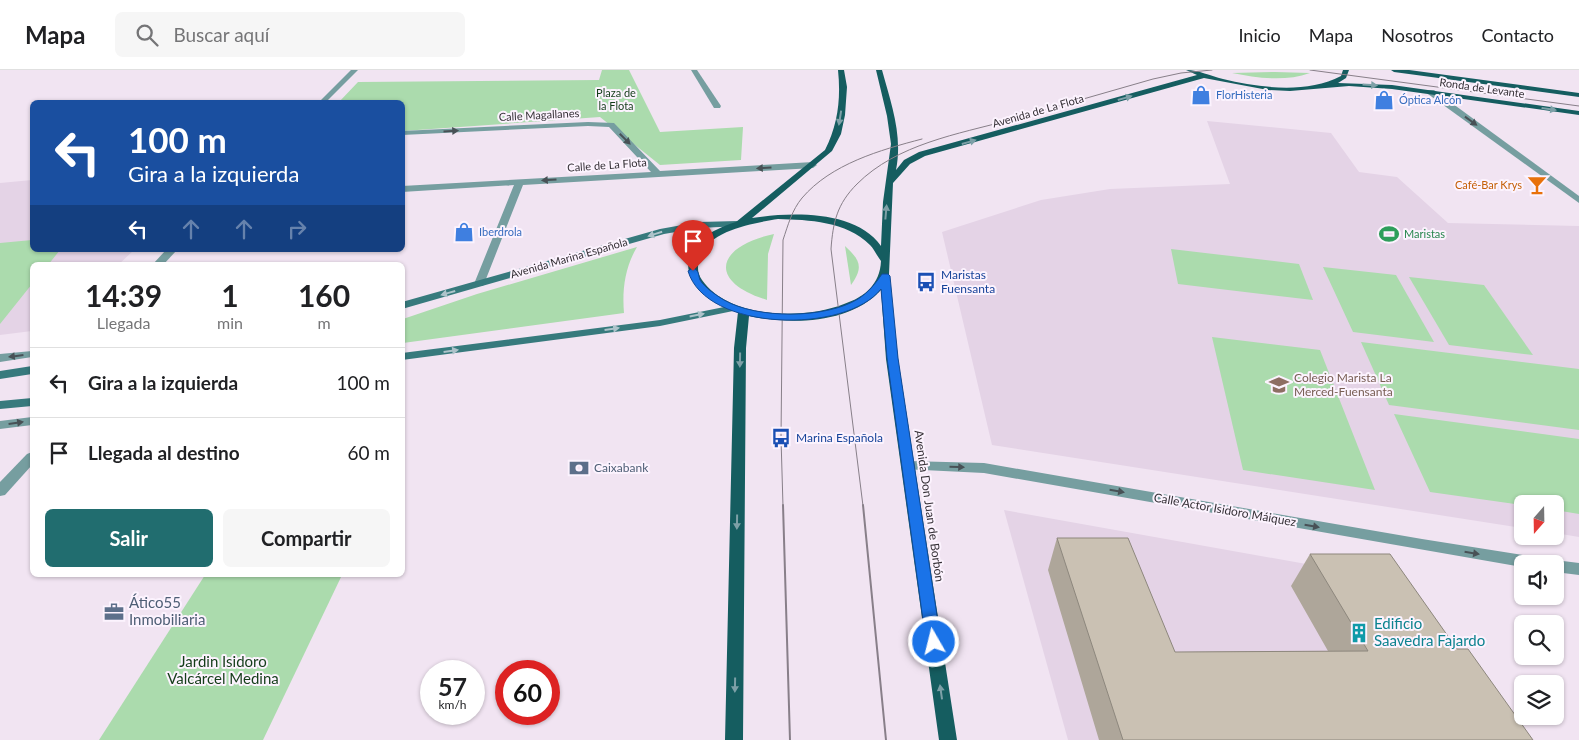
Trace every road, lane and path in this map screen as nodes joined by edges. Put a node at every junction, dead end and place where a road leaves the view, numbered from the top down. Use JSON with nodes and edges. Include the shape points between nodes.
{"nodes":[{"id":1,"x":355,"y":70,"type":"edge"},
{"id":2,"x":694,"y":70,"type":"edge"},
{"id":3,"x":841,"y":70,"type":"edge"},
{"id":4,"x":879,"y":70,"type":"edge"},
{"id":5,"x":1189,"y":70,"type":"edge"},
{"id":6,"x":1346,"y":70,"type":"edge"},
{"id":7,"x":1394,"y":70,"type":"edge"},
{"id":8,"x":1203,"y":76,"type":"junction"},
{"id":9,"x":1322,"y":86,"type":"junction"},
{"id":10,"x":1431,"y":92,"type":"junction"},
{"id":11,"x":1579,"y":95,"type":"edge"},
{"id":12,"x":324,"y":100,"type":"edge"},
{"id":13,"x":717,"y":106,"type":"dead end"},
{"id":14,"x":1579,"y":113,"type":"edge"},
{"id":15,"x":405,"y":133,"type":"edge"},
{"id":16,"x":813,"y":165,"type":"junction"},
{"id":17,"x":657,"y":173,"type":"junction"},
{"id":18,"x":520,"y":182,"type":"junction"},
{"id":19,"x":888,"y":184,"type":"junction"},
{"id":20,"x":405,"y":189,"type":"edge"},
{"id":21,"x":1579,"y":200,"type":"edge"},
{"id":22,"x":738,"y":224,"type":"junction"},
{"id":23,"x":170,"y":252,"type":"edge"},
{"id":24,"x":886,"y":261,"type":"junction"},
{"id":25,"x":160,"y":262,"type":"edge"},
{"id":26,"x":885,"y":276,"type":"junction"},
{"id":27,"x":479,"y":284,"type":"junction"},
{"id":28,"x":405,"y":305,"type":"edge"},
{"id":29,"x":739,"y":310,"type":"junction"},
{"id":30,"x":30,"y":354,"type":"edge"},
{"id":31,"x":405,"y":357,"type":"edge"},
{"id":32,"x":0,"y":358,"type":"edge"},
{"id":33,"x":30,"y":370,"type":"edge"},
{"id":34,"x":0,"y":375,"type":"edge"},
{"id":35,"x":30,"y":402,"type":"edge"},
{"id":36,"x":0,"y":405,"type":"edge"},
{"id":37,"x":30,"y":421,"type":"edge"},
{"id":38,"x":0,"y":425,"type":"edge"},
{"id":39,"x":30,"y":459,"type":"edge"},
{"id":40,"x":908,"y":466,"type":"junction"},
{"id":41,"x":0,"y":491,"type":"edge"},
{"id":42,"x":1514,"y":560,"type":"edge"},
{"id":43,"x":1564,"y":568,"type":"edge"},
{"id":44,"x":1579,"y":570,"type":"edge"},
{"id":45,"x":734,"y":740,"type":"edge"},
{"id":46,"x":948,"y":740,"type":"edge"}],
"edges":[{"from":1,"to":12,"type":"street"},
{"from":2,"to":13,"type":"street"},
{"from":3,"to":16,"type":"main road","one_way":true,"via":[[843,87],[839,127],[828,151]]},
{"from":4,"to":19,"type":"main road","via":[[895,144]]},
{"from":5,"to":8,"type":"main road"},
{"from":6,"to":9,"type":"main road","via":[[1340,80]]},
{"from":7,"to":11,"type":"main road","name":"Ronda de Levante"},
{"from":8,"to":9,"type":"main road","via":[[1265,88]]},
{"from":19,"to":8,"type":"main road","name":"Avenida de La Flota","one_way":true,"via":[[903,166],[922,154]]},
{"from":9,"to":10,"type":"main road","name":"Ronda de Levante","one_way":true,"via":[[1374,85]]},
{"from":10,"to":14,"type":"main road","name":"Ronda de Levante","one_way":true},
{"from":10,"to":21,"type":"street","one_way":true},
{"from":15,"to":17,"type":"street","name":"Calle Magallanes","one_way":true,"via":[[611,125]]},
{"from":16,"to":17,"type":"street","name":"Calle de La Flota","one_way":true},
{"from":16,"to":22,"type":"main road"},
{"from":17,"to":18,"type":"street","name":"Calle de La Flota","one_way":true},
{"from":18,"to":20,"type":"street","name":"Calle de La Flota"},
{"from":18,"to":27,"type":"street"},
{"from":24,"to":19,"type":"main road","one_way":true},
{"from":22,"to":24,"type":"main road","via":[[791,217],[834,222],[874,242]]},
{"from":22,"to":27,"type":"main road","name":"Avenida Marina Española","one_way":true,"via":[[699,225],[663,231]]},
{"from":22,"to":29,"type":"main road","via":[[703,244],[693,261],[696,280],[702,289]]},
{"from":23,"to":25,"type":"street"},
{"from":24,"to":26,"type":"main road","name":"Avenida Don Juan de Borbón"},
{"from":26,"to":29,"type":"main road","via":[[876,290],[860,302],[838,311],[781,317]]},
{"from":26,"to":40,"type":"main road","name":"Avenida Don Juan de Borbón","via":[[892,358]]},
{"from":27,"to":28,"type":"main road","name":"Avenida Marina Española","one_way":true},
{"from":31,"to":29,"type":"main road","one_way":true},
{"from":29,"to":45,"type":"main road","one_way":true},
{"from":30,"to":32,"type":"street","one_way":true},
{"from":33,"to":34,"type":"main road"},
{"from":35,"to":36,"type":"main road"},
{"from":38,"to":37,"type":"street","one_way":true},
{"from":39,"to":41,"type":"street"},
{"from":40,"to":42,"type":"street","name":"Calle Actor Isidoro Máiquez","one_way":true,"via":[[984,468]]},
{"from":46,"to":40,"type":"main road","name":"Avenida Don Juan de Borbón","one_way":true},
{"from":43,"to":44,"type":"street"}]}
